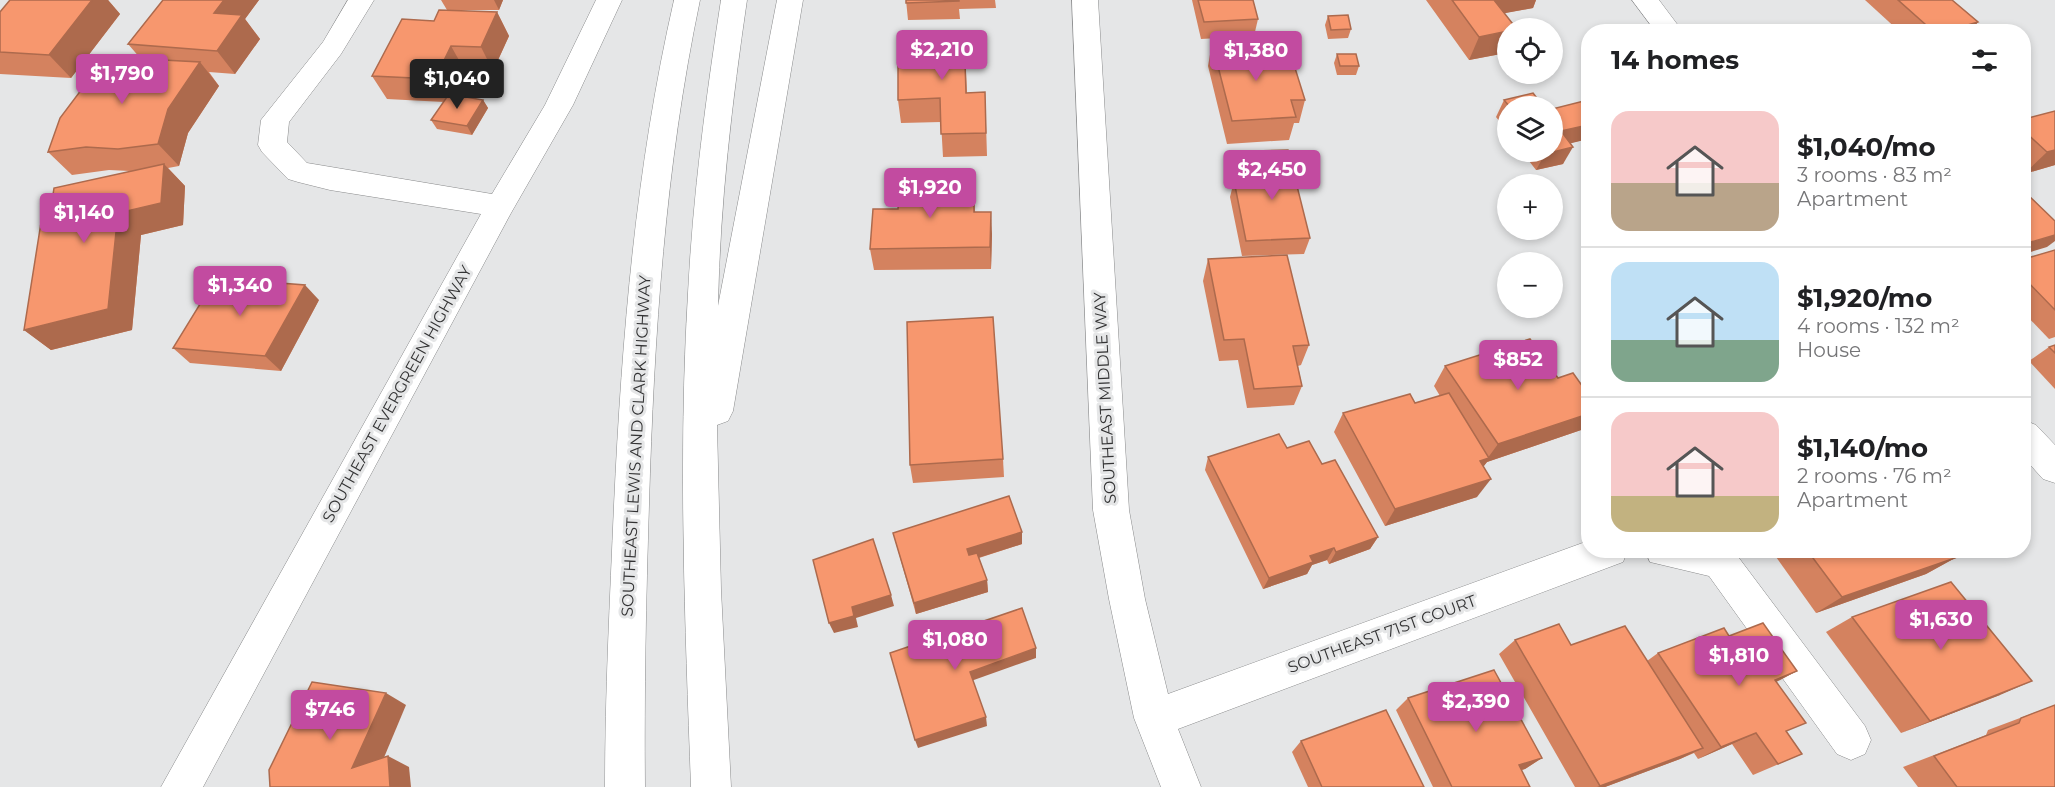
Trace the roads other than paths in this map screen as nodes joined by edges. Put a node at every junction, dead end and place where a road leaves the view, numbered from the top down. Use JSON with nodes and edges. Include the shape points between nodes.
{"nodes":[{"id":1,"x":360,"y":0,"type":"edge"},
{"id":2,"x":609,"y":0,"type":"edge"},
{"id":3,"x":687,"y":0,"type":"edge"},
{"id":4,"x":735,"y":0,"type":"edge"},
{"id":5,"x":790,"y":0,"type":"edge"},
{"id":6,"x":1085,"y":0,"type":"edge"},
{"id":7,"x":1645,"y":0,"type":"edge"},
{"id":8,"x":1664,"y":24,"type":"edge"},
{"id":9,"x":500,"y":206,"type":"junction"},
{"id":10,"x":2031,"y":442,"type":"edge"},
{"id":11,"x":2055,"y":468,"type":"edge"},
{"id":12,"x":700,"y":498,"type":"junction"},
{"id":13,"x":1588,"y":558,"type":"edge"},
{"id":14,"x":1701,"y":558,"type":"edge"},
{"id":15,"x":1154,"y":718,"type":"junction"},
{"id":16,"x":1851,"y":740,"type":"dead end"},
{"id":17,"x":181,"y":787,"type":"edge"},
{"id":18,"x":625,"y":787,"type":"edge"},
{"id":19,"x":711,"y":787,"type":"edge"},
{"id":20,"x":1181,"y":787,"type":"edge"}],
"edges":[{"from":1,"to":9,"type":"main road","via":[[332,48],[275,120],[273,146],[298,171]]},
{"from":2,"to":9,"type":"main road","name":"SOUTHEAST EVERGREEN HIGHWAY","via":[[550,125]]},
{"from":3,"to":18,"type":"main road","name":"SOUTHEAST LEWIS AND CLARK HIGHWAY","via":[[655,180],[639,344],[624,680]]},
{"from":4,"to":12,"type":"main road","via":[[710,195],[701,342]]},
{"from":5,"to":12,"type":"main road"},
{"from":6,"to":15,"type":"main road","name":"SOUTHEAST MIDDLE WAY","via":[[1111,510]]},
{"from":7,"to":8,"type":"main road"},
{"from":9,"to":17,"type":"main road","name":"SOUTHEAST EVERGREEN HIGHWAY"},
{"from":10,"to":11,"type":"main road"},
{"from":12,"to":19,"type":"main road"},
{"from":13,"to":15,"type":"main road","name":"SOUTHEAST 71ST COURT"},
{"from":14,"to":16,"type":"main road","via":[[1720,562]]},
{"from":15,"to":20,"type":"main road","name":"SOUTHEAST MIDDLE WAY"}]}
